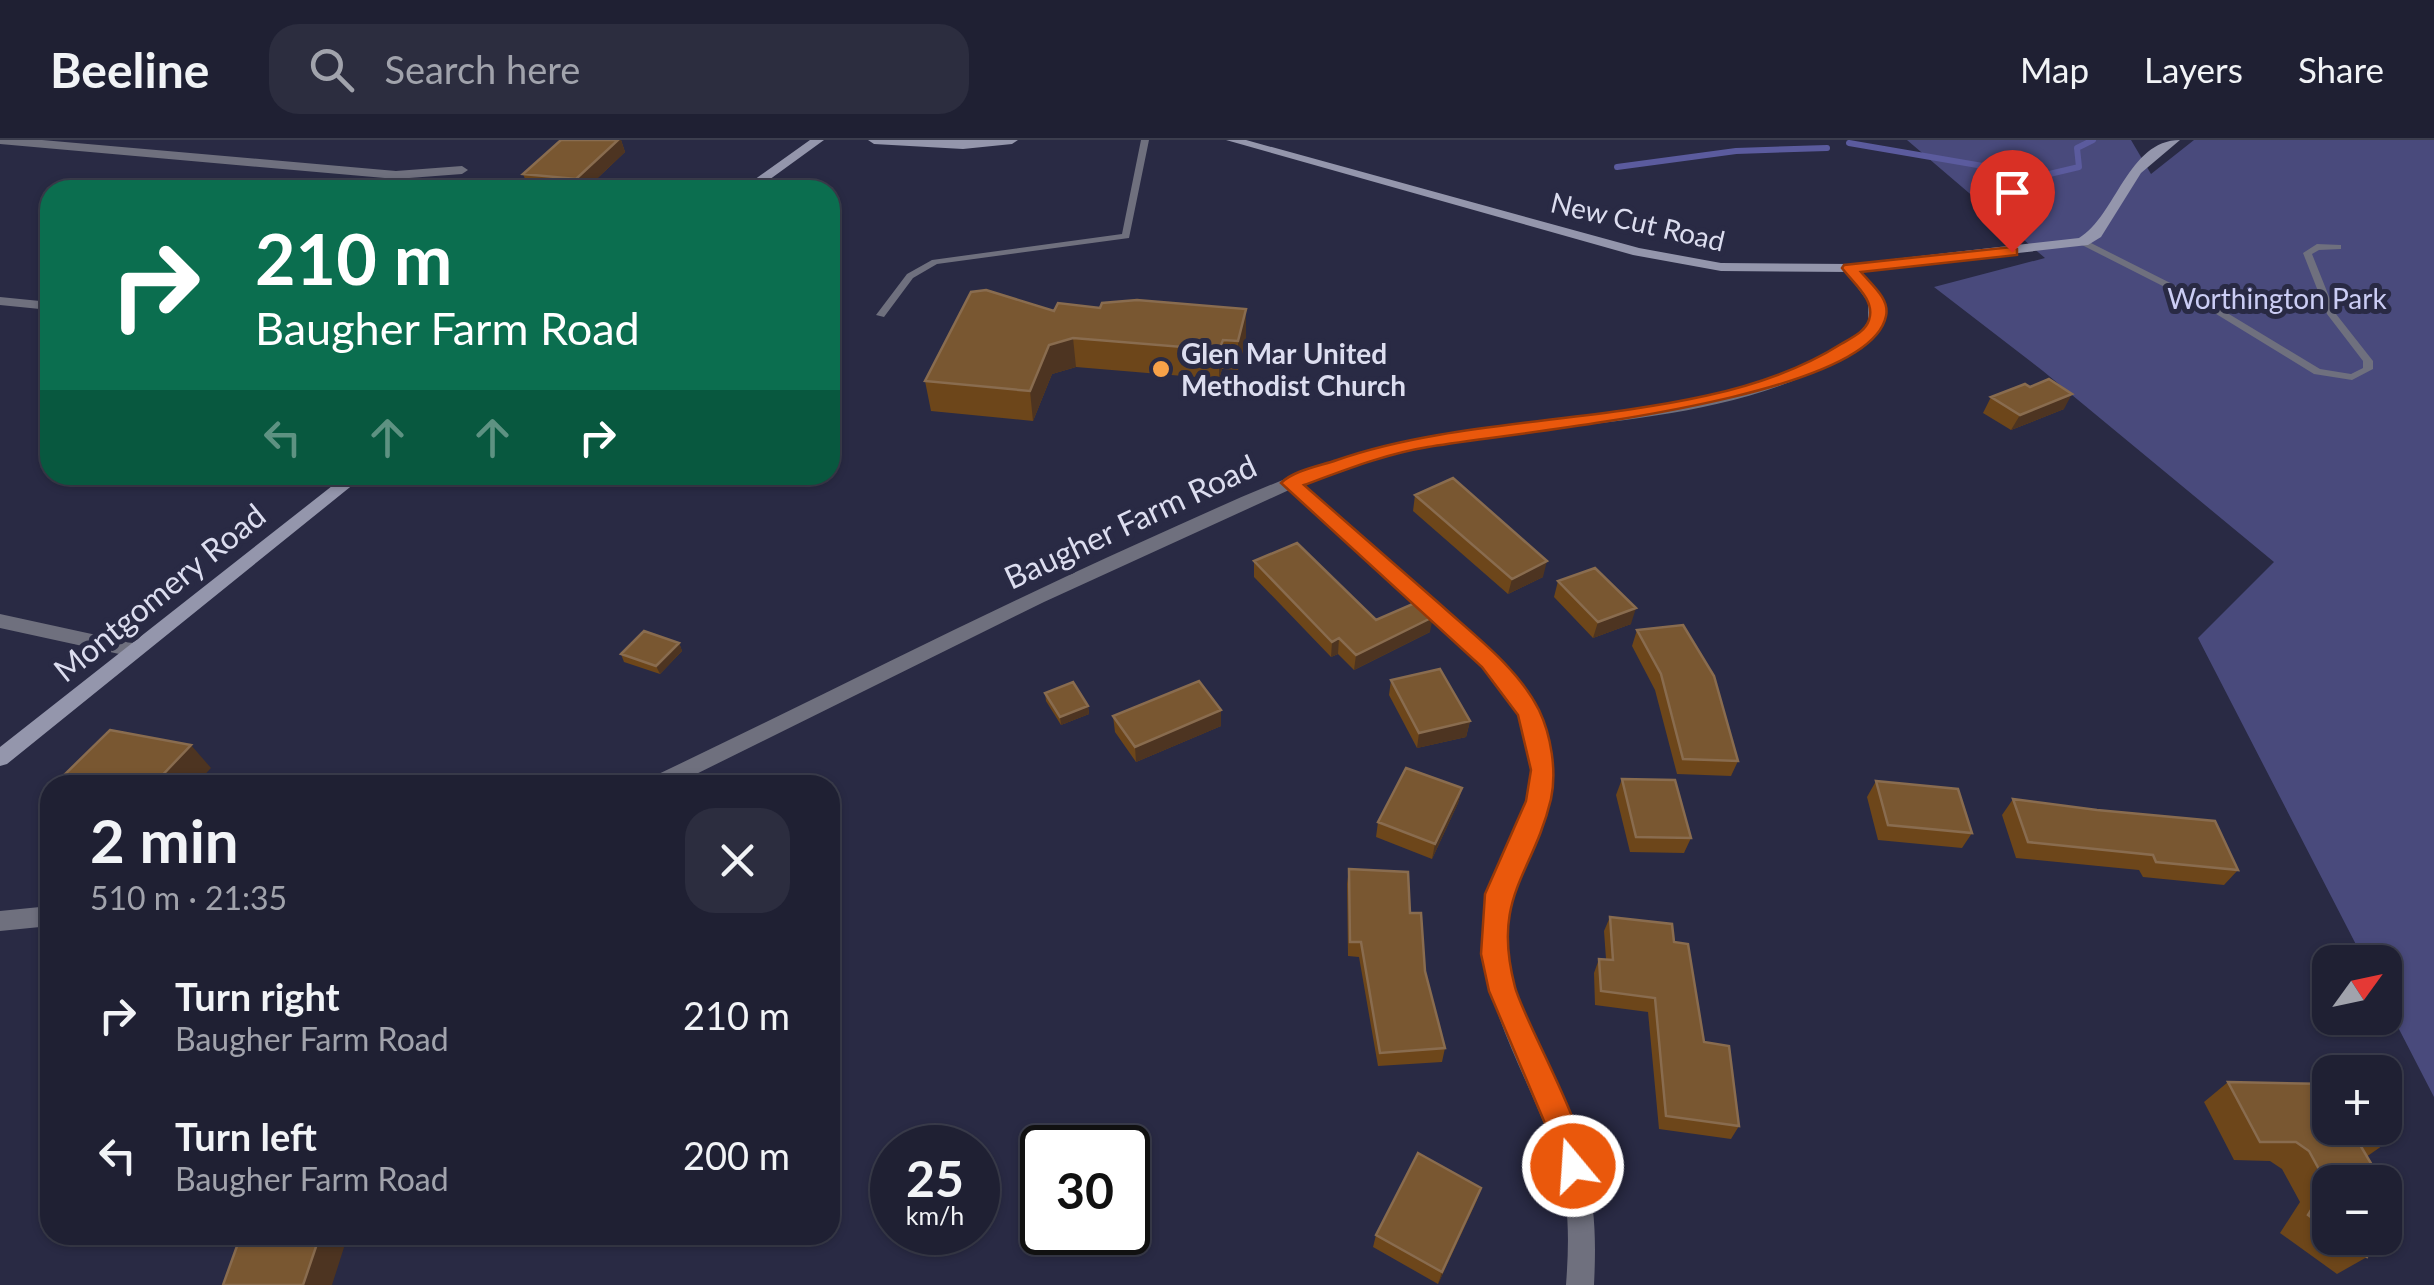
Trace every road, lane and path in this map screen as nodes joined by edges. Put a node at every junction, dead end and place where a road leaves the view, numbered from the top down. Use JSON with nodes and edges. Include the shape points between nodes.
{"nodes":[{"id":1,"x":0,"y":140,"type":"edge"},
{"id":2,"x":818,"y":140,"type":"edge"},
{"id":3,"x":874,"y":140,"type":"edge"},
{"id":4,"x":1012,"y":140,"type":"edge"},
{"id":5,"x":1145,"y":140,"type":"edge"},
{"id":6,"x":1232,"y":140,"type":"edge"},
{"id":7,"x":2174,"y":140,"type":"edge"},
{"id":8,"x":462,"y":170,"type":"dead end"},
{"id":9,"x":760,"y":180,"type":"edge"},
{"id":10,"x":2083,"y":242,"type":"junction"},
{"id":11,"x":2338,"y":247,"type":"dead end"},
{"id":12,"x":1850,"y":268,"type":"junction"},
{"id":13,"x":0,"y":301,"type":"edge"},
{"id":14,"x":40,"y":305,"type":"edge"},
{"id":15,"x":881,"y":315,"type":"dead end"},
{"id":16,"x":1291,"y":483,"type":"junction"},
{"id":17,"x":343,"y":485,"type":"edge"},
{"id":18,"x":0,"y":621,"type":"edge"},
{"id":19,"x":134,"y":650,"type":"junction"},
{"id":20,"x":0,"y":758,"type":"edge"},
{"id":21,"x":676,"y":775,"type":"edge"},
{"id":22,"x":40,"y":917,"type":"edge"},
{"id":23,"x":0,"y":921,"type":"edge"},
{"id":24,"x":1580,"y":1285,"type":"edge"}],
"edges":[{"from":1,"to":8,"type":"street","via":[[396,175]]},
{"from":2,"to":9,"type":"street"},
{"from":3,"to":4,"type":"street"},
{"from":5,"to":15,"type":"lane","via":[[1126,236],[934,262],[910,276]]},
{"from":6,"to":12,"type":"street","name":"New Cut Road","via":[[1682,262],[1765,270]]},
{"from":7,"to":10,"type":"street","via":[[2136,171],[2096,234]]},
{"from":10,"to":11,"type":"lane","via":[[2194,297],[2317,372],[2352,377],[2368,361],[2332,314],[2307,253]]},
{"from":10,"to":12,"type":"street","name":"New Cut Road"},
{"from":12,"to":16,"type":"street","name":"Baugher Farm Road","via":[[1878,303],[1878,319],[1845,351],[1808,370],[1677,405],[1426,441]]},
{"from":13,"to":14,"type":"street"},
{"from":16,"to":21,"type":"street","name":"Baugher Farm Road","via":[[1117,560]]},
{"from":16,"to":24,"type":"street","via":[[1490,661],[1534,726],[1543,770],[1538,801],[1498,894],[1494,954],[1502,991],[1566,1140],[1586,1245]]},
{"from":17,"to":19,"type":"street","name":"Montgomery Road"},
{"from":18,"to":19,"type":"street"},
{"from":19,"to":20,"type":"street","name":"Montgomery Road"},
{"from":22,"to":23,"type":"street"}]}
